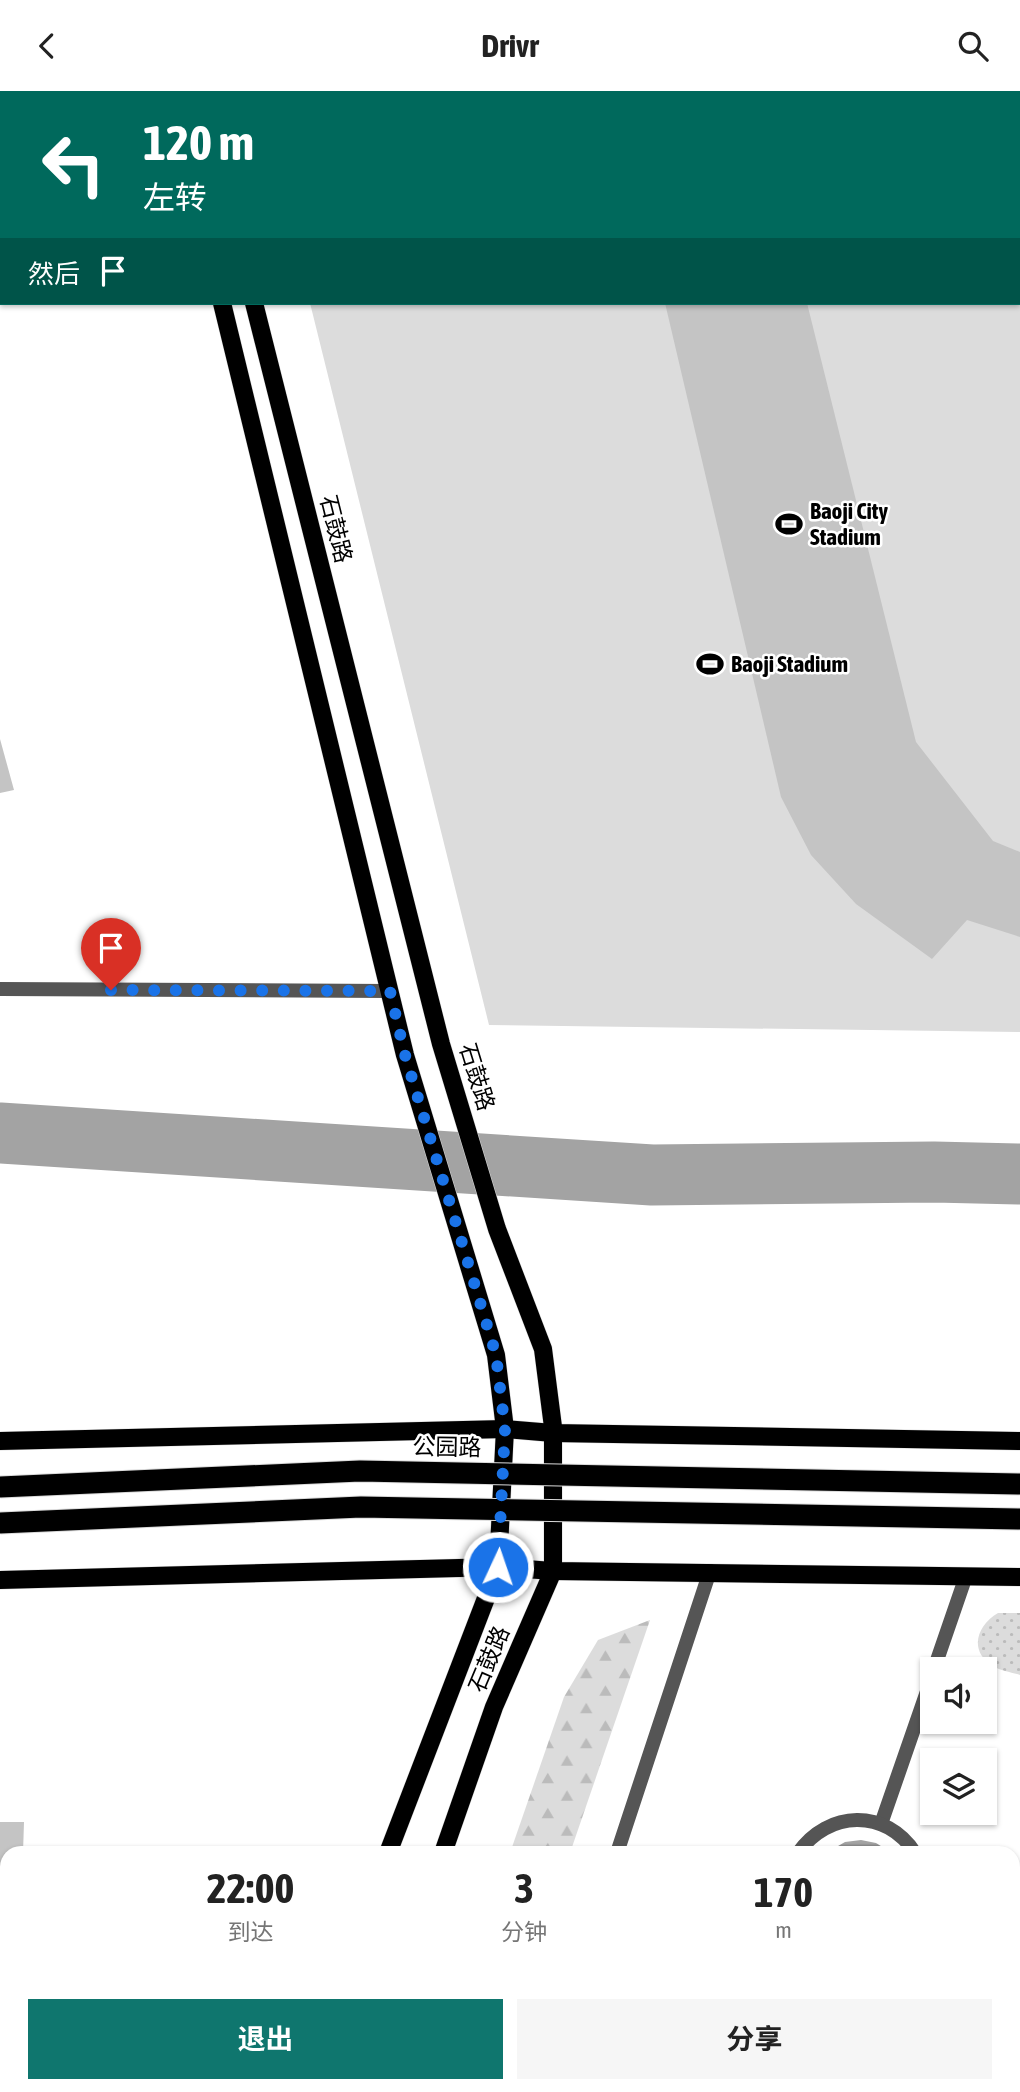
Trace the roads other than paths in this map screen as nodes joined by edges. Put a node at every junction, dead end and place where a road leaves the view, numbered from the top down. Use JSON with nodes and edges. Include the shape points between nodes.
{"nodes":[{"id":1,"x":222,"y":305,"type":"edge"},
{"id":2,"x":255,"y":305,"type":"edge"},
{"id":3,"x":0,"y":989,"type":"edge"},
{"id":4,"x":390,"y":991,"type":"junction"},
{"id":5,"x":505,"y":1429,"type":"junction"},
{"id":6,"x":552,"y":1433,"type":"junction"},
{"id":7,"x":0,"y":1441,"type":"edge"},
{"id":8,"x":1020,"y":1441,"type":"edge"},
{"id":9,"x":1020,"y":1484,"type":"edge"},
{"id":10,"x":0,"y":1487,"type":"edge"},
{"id":11,"x":1020,"y":1519,"type":"edge"},
{"id":12,"x":0,"y":1523,"type":"edge"},
{"id":13,"x":498,"y":1567,"type":"junction"},
{"id":14,"x":554,"y":1571,"type":"junction"},
{"id":15,"x":710,"y":1571,"type":"junction"},
{"id":16,"x":967,"y":1576,"type":"junction"},
{"id":17,"x":1020,"y":1577,"type":"edge"},
{"id":18,"x":0,"y":1580,"type":"edge"},
{"id":19,"x":939,"y":1657,"type":"edge"},
{"id":20,"x":920,"y":1712,"type":"edge"},
{"id":21,"x":881,"y":1824,"type":"junction"},
{"id":22,"x":391,"y":1846,"type":"edge"},
{"id":23,"x":445,"y":1846,"type":"edge"},
{"id":24,"x":619,"y":1846,"type":"edge"},
{"id":25,"x":803,"y":1846,"type":"edge"},
{"id":26,"x":910,"y":1846,"type":"edge"}],
"edges":[{"from":1,"to":4,"type":"main road","name":"石鼓路"},
{"from":2,"to":6,"type":"main road","name":"石鼓路","via":[[441,1044],[497,1229],[543,1349]]},
{"from":3,"to":4,"type":"lane"},
{"from":4,"to":5,"type":"main road","name":"石鼓路","via":[[496,1355]]},
{"from":5,"to":6,"type":"main road"},
{"from":5,"to":7,"type":"main road"},
{"from":5,"to":13,"type":"main road","name":"石鼓路"},
{"from":6,"to":8,"type":"main road"},
{"from":6,"to":14,"type":"main road","name":"石鼓路"},
{"from":9,"to":10,"type":"highway","name":"公园路","bridge":true,"via":[[360,1471]]},
{"from":11,"to":12,"type":"highway","bridge":true,"via":[[361,1507]]},
{"from":13,"to":14,"type":"main road"},
{"from":13,"to":18,"type":"main road"},
{"from":13,"to":22,"type":"main road","name":"石鼓路"},
{"from":14,"to":15,"type":"main road"},
{"from":14,"to":23,"type":"main road","name":"石鼓路","via":[[494,1707]]},
{"from":15,"to":16,"type":"main road"},
{"from":15,"to":24,"type":"lane"},
{"from":16,"to":17,"type":"main road"},
{"from":16,"to":19,"type":"lane"},
{"from":20,"to":21,"type":"lane"},
{"from":21,"to":25,"type":"lane","via":[[846,1820],[824,1827]]},
{"from":21,"to":26,"type":"lane"}]}
